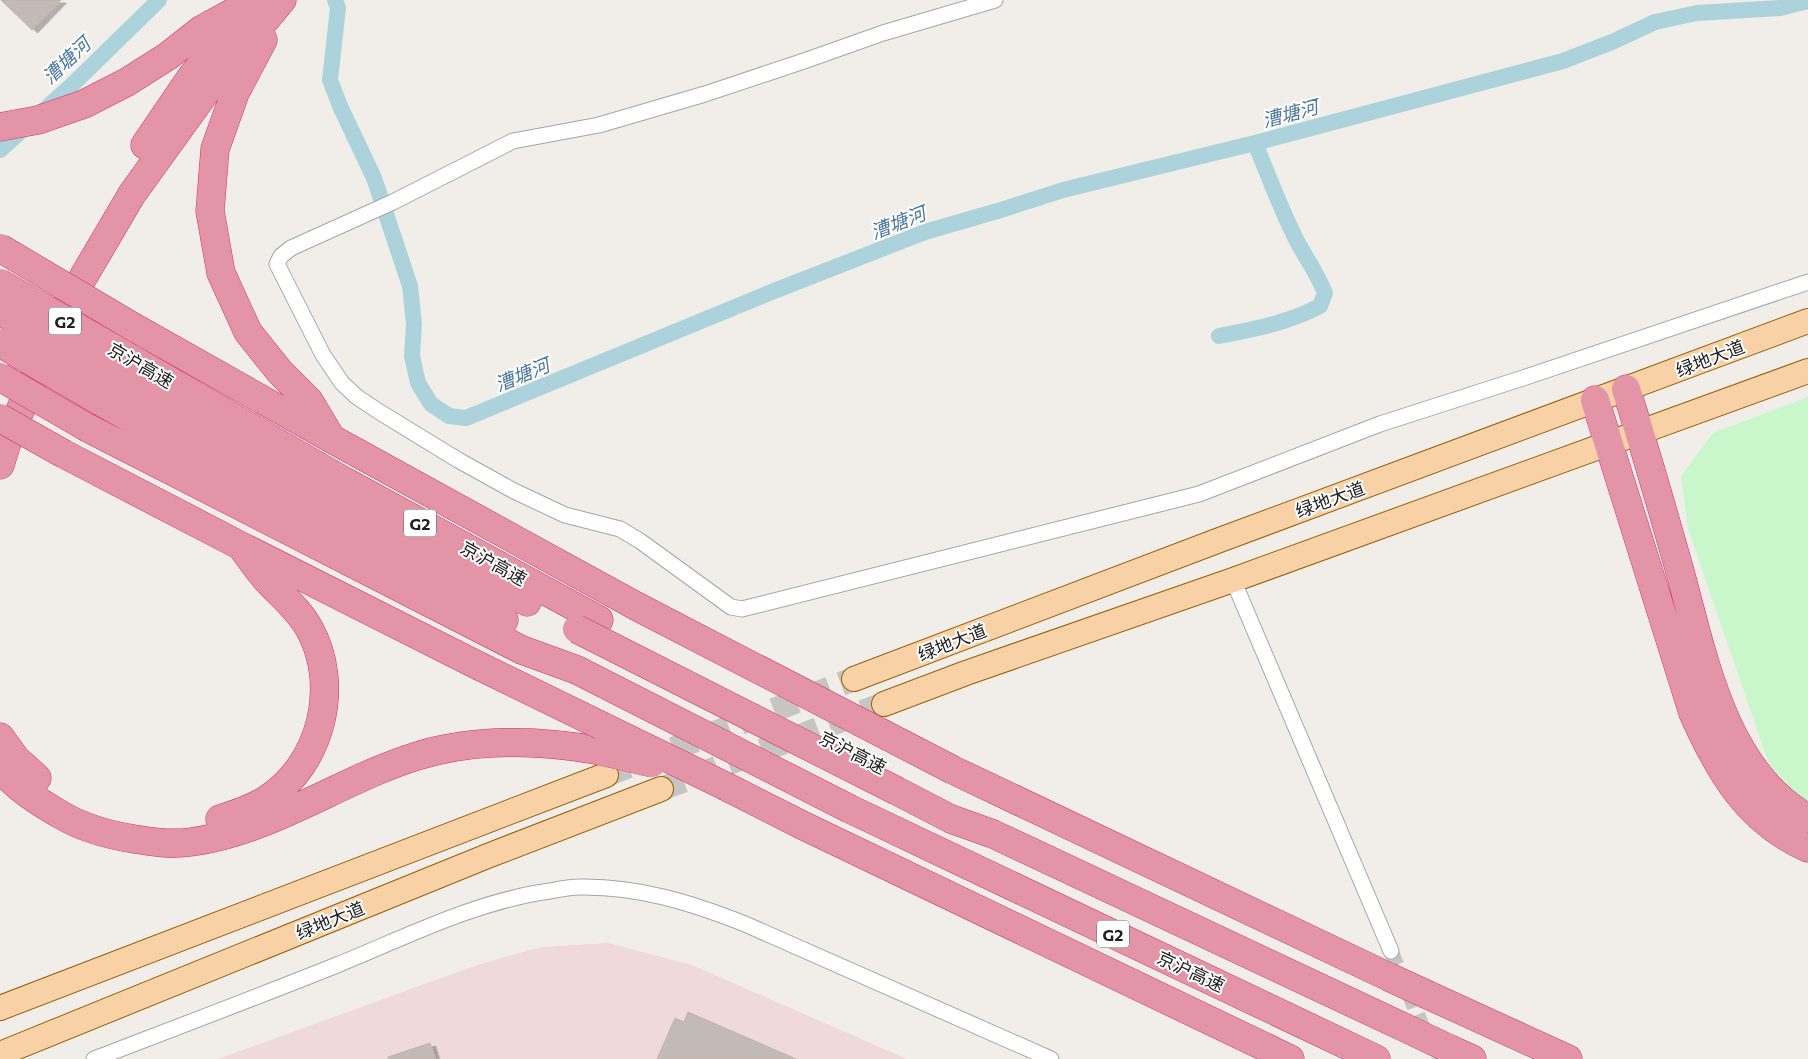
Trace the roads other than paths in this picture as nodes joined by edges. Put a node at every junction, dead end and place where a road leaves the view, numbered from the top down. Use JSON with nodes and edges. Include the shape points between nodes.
{"nodes":[{"id":1,"x":284,"y":0,"type":"edge"},
{"id":2,"x":995,"y":0,"type":"edge"},
{"id":3,"x":252,"y":1,"type":"edge"},
{"id":4,"x":0,"y":127,"type":"edge"},
{"id":5,"x":0,"y":248,"type":"edge"},
{"id":6,"x":1808,"y":282,"type":"edge"},
{"id":7,"x":0,"y":283,"type":"edge"},
{"id":8,"x":0,"y":311,"type":"edge"},
{"id":9,"x":1808,"y":321,"type":"edge"},
{"id":10,"x":0,"y":343,"type":"edge"},
{"id":11,"x":123,"y":369,"type":"junction"},
{"id":12,"x":1808,"y":371,"type":"edge"},
{"id":13,"x":0,"y":377,"type":"edge"},
{"id":14,"x":1626,"y":389,"type":"junction"},
{"id":15,"x":1595,"y":400,"type":"junction"},
{"id":16,"x":0,"y":417,"type":"edge"},
{"id":17,"x":1640,"y":432,"type":"junction"},
{"id":18,"x":332,"y":439,"type":"junction"},
{"id":19,"x":1609,"y":443,"type":"junction"},
{"id":20,"x":0,"y":465,"type":"edge"},
{"id":21,"x":241,"y":546,"type":"junction"},
{"id":22,"x":1233,"y":580,"type":"junction"},
{"id":23,"x":533,"y":645,"type":"junction"},
{"id":24,"x":854,"y":679,"type":"tunnel mouth"},
{"id":25,"x":884,"y":704,"type":"tunnel mouth"},
{"id":26,"x":0,"y":737,"type":"edge"},
{"id":27,"x":0,"y":767,"type":"edge"},
{"id":28,"x":606,"y":775,"type":"tunnel mouth"},
{"id":29,"x":727,"y":787,"type":"junction"},
{"id":30,"x":661,"y":789,"type":"tunnel mouth"},
{"id":31,"x":1808,"y":818,"type":"edge"},
{"id":32,"x":1808,"y":848,"type":"edge"},
{"id":33,"x":1390,"y":964,"type":"junction"},
{"id":34,"x":0,"y":1008,"type":"edge"},
{"id":35,"x":0,"y":1054,"type":"edge"},
{"id":36,"x":1462,"y":1054,"type":"edge"},
{"id":37,"x":94,"y":1059,"type":"edge"},
{"id":38,"x":1051,"y":1059,"type":"edge"},
{"id":39,"x":1290,"y":1059,"type":"edge"},
{"id":40,"x":1376,"y":1059,"type":"edge"},
{"id":41,"x":1568,"y":1059,"type":"edge"}],
"edges":[{"from":1,"to":18,"type":"highway","via":[[235,93],[215,149],[210,211],[221,274],[248,332],[280,372],[309,401]]},
{"from":1,"to":20,"type":"highway","via":[[210,86],[132,194],[68,303],[10,433]]},
{"from":2,"to":6,"type":"street","via":[[599,125],[513,141],[394,202],[291,248],[277,264],[323,355],[342,383],[378,411],[514,491],[565,515],[620,529],[731,607],[742,609],[1199,494],[1380,424]]},
{"from":3,"to":4,"type":"highway","via":[[201,30],[127,82],[38,120]]},
{"from":3,"to":16,"type":"highway","via":[[192,76],[119,183],[55,288]]},
{"from":5,"to":18,"type":"highway","bridge":true},
{"from":7,"to":11,"type":"highway","name":"京沪高速","number":"G2","bridge":true},
{"from":8,"to":11,"type":"highway","name":"京沪高速","number":"G2","bridge":true},
{"from":9,"to":14,"type":"main road","name":"绿地大道"},
{"from":10,"to":23,"type":"highway","name":"京沪高速","number":"G2","bridge":true},
{"from":11,"to":36,"type":"highway","name":"京沪高速","number":"G2","bridge":true,"via":[[334,500],[588,624],[906,788],[951,818],[993,834]]},
{"from":12,"to":17,"type":"main road","name":"绿地大道"},
{"from":13,"to":23,"type":"highway","name":"京沪高速","number":"G2","bridge":true,"via":[[88,428]]},
{"from":14,"to":15,"type":"main road","name":"绿地大道"},
{"from":14,"to":17,"type":"highway"},
{"from":15,"to":19,"type":"highway"},
{"from":15,"to":24,"type":"main road","name":"绿地大道"},
{"from":16,"to":21,"type":"highway","bridge":true},
{"from":17,"to":19,"type":"main road","name":"绿地大道"},
{"from":17,"to":31,"type":"highway","via":[[1720,704],[1751,766],[1769,787]]},
{"from":18,"to":33,"type":"highway","bridge":true,"via":[[636,606],[953,770]]},
{"from":19,"to":22,"type":"main road","name":"绿地大道"},
{"from":19,"to":32,"type":"highway","via":[[1693,713],[1710,752],[1728,780],[1768,825]]},
{"from":21,"to":26,"type":"highway","via":[[309,628],[320,652],[325,681],[324,709],[318,734],[304,762],[266,800],[218,820],[194,824],[167,826],[116,819],[82,807],[47,787],[16,759]]},
{"from":21,"to":29,"type":"highway","bridge":true},
{"from":22,"to":25,"type":"main road","name":"绿地大道"},
{"from":22,"to":33,"type":"street"},
{"from":23,"to":40,"type":"highway","name":"京沪高速","number":"G2","bridge":true,"via":[[850,809]]},
{"from":27,"to":29,"type":"highway","bridge":true,"via":[[37,801],[76,823],[116,836],[154,842],[189,842],[228,834],[260,824],[348,783],[417,756],[483,744],[552,745],[614,754]]},
{"from":28,"to":34,"type":"main road","name":"绿地大道"},
{"from":29,"to":39,"type":"highway"},
{"from":30,"to":35,"type":"main road","name":"绿地大道"},
{"from":33,"to":41,"type":"highway","bridge":true,"via":[[1428,995]]},
{"from":37,"to":38,"type":"street","via":[[461,914],[524,895],[578,887],[622,888],[704,908]]}]}
